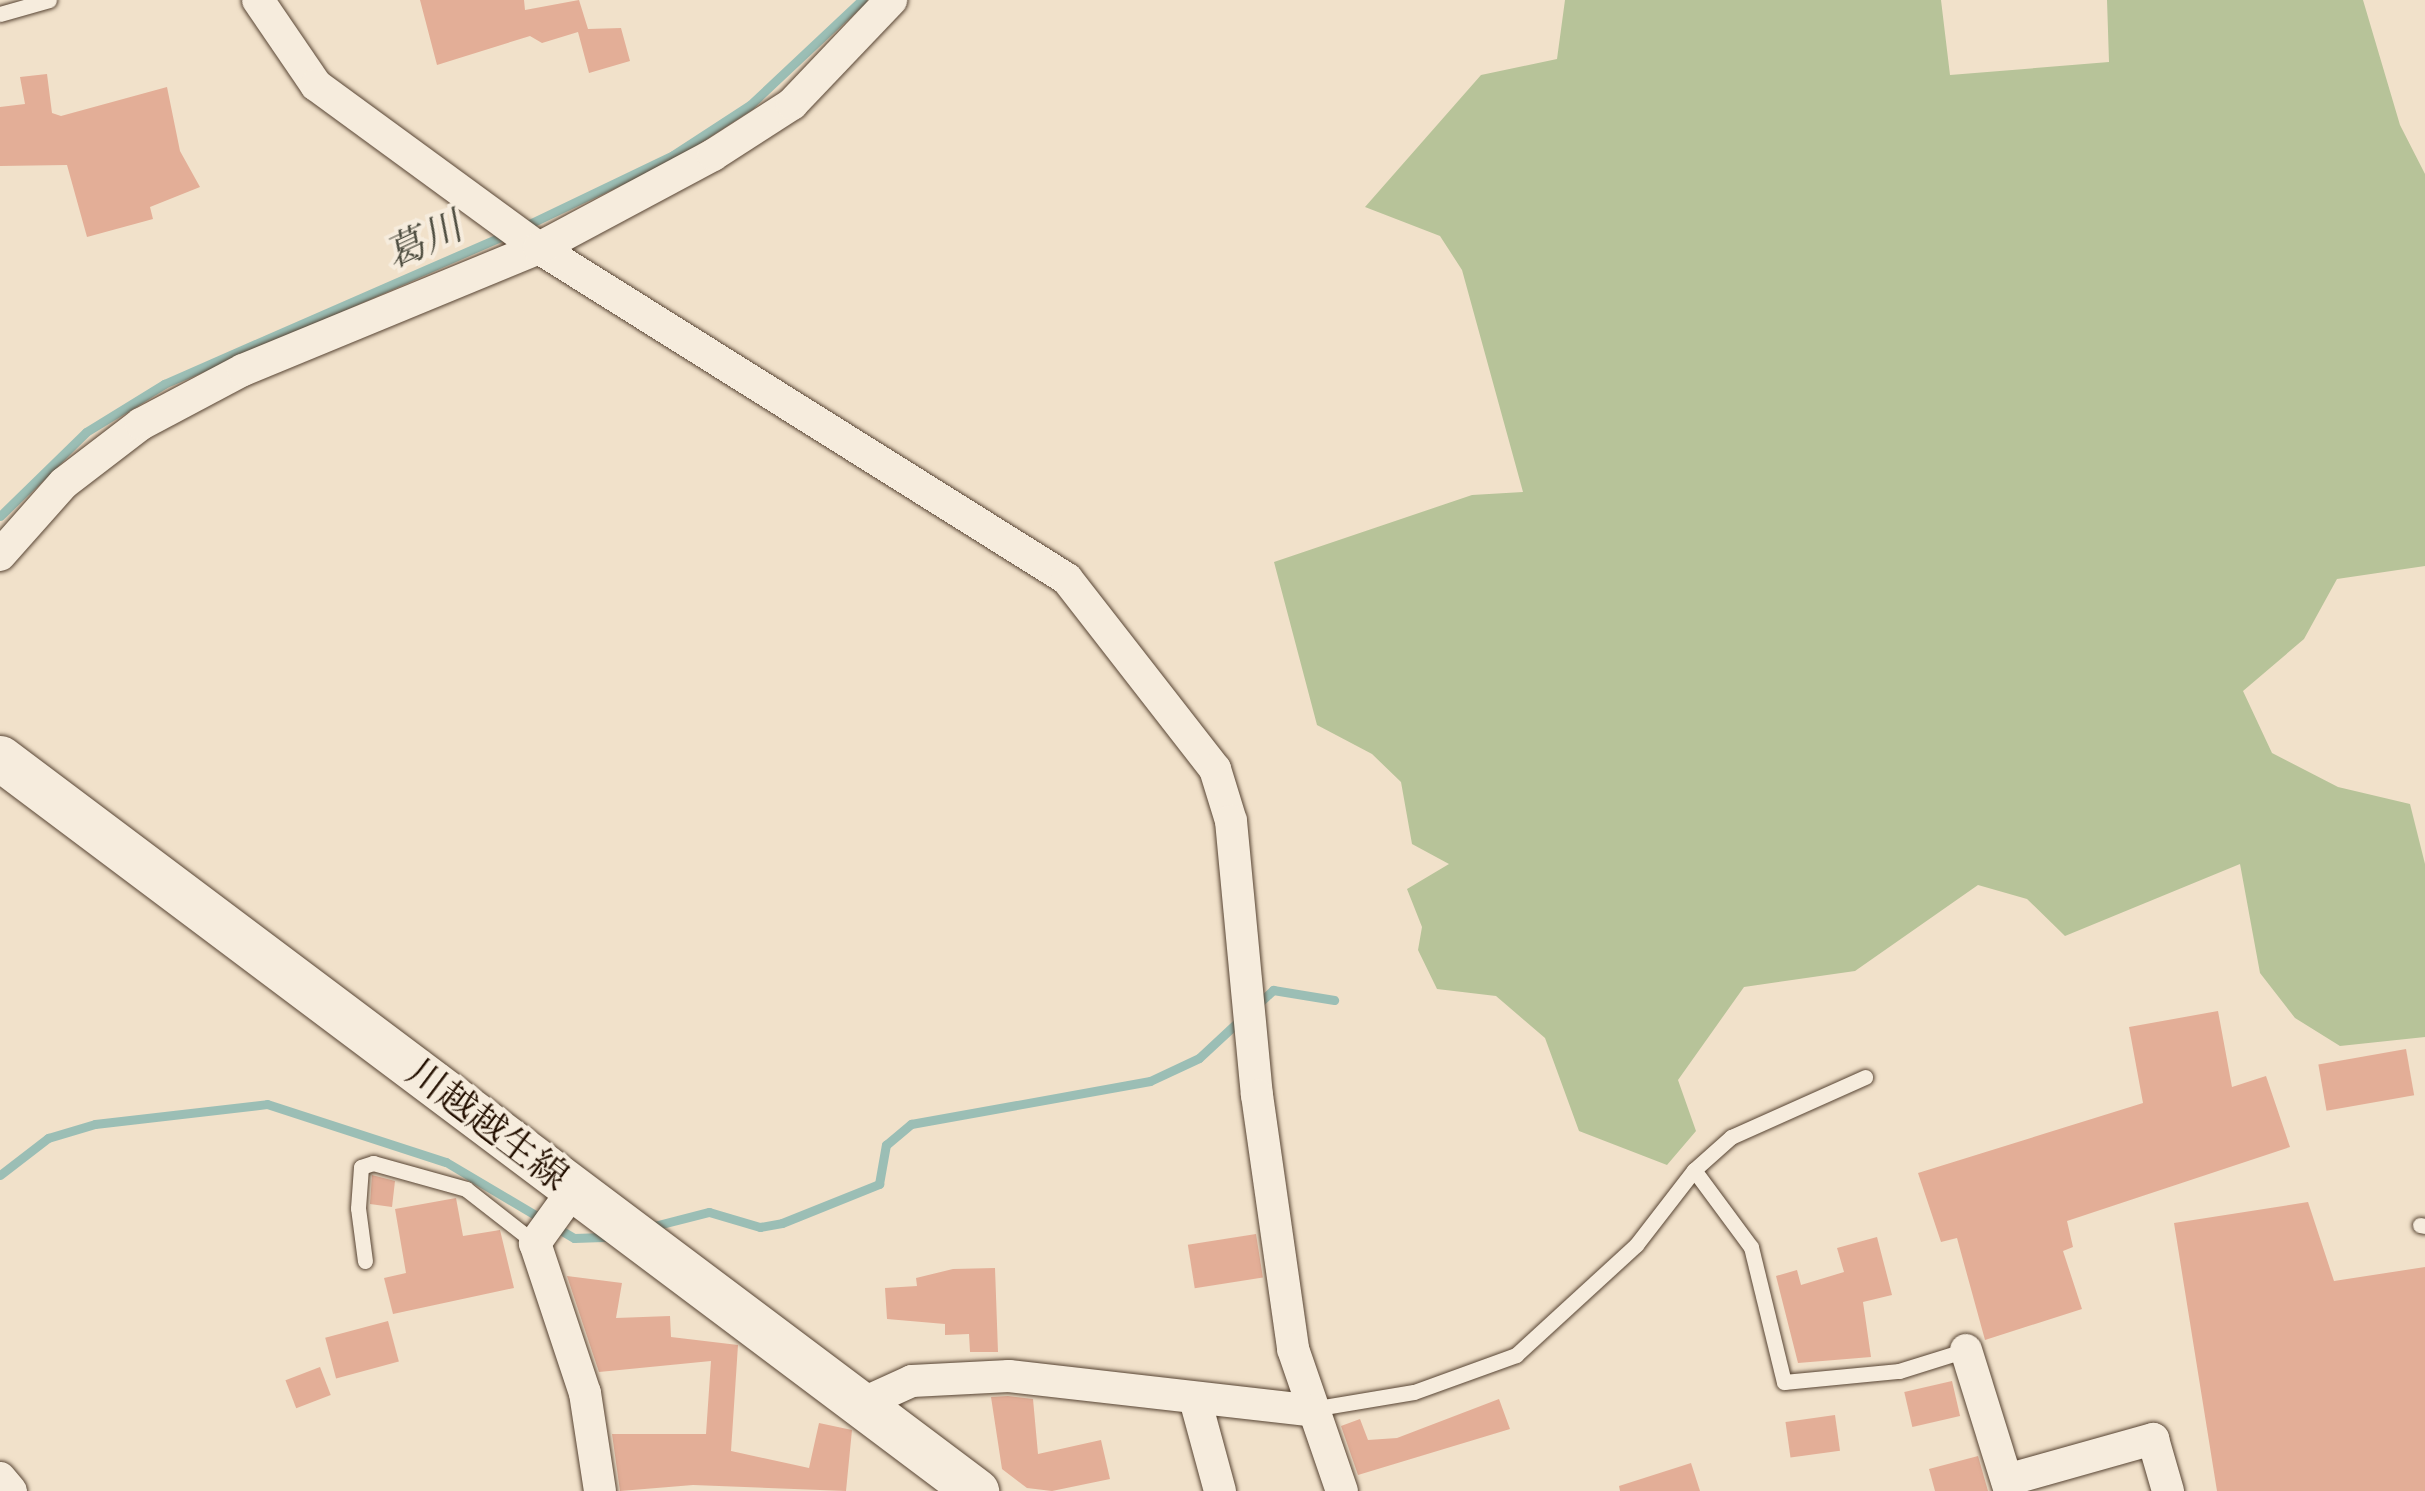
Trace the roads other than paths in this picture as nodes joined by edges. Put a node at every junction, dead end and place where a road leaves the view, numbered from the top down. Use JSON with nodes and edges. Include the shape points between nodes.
{"nodes":[{"id":1,"x":49,"y":0,"type":"edge"},
{"id":2,"x":258,"y":0,"type":"edge"},
{"id":3,"x":891,"y":0,"type":"edge"},
{"id":4,"x":0,"y":14,"type":"edge"},
{"id":5,"x":538,"y":248,"type":"junction"},
{"id":6,"x":0,"y":555,"type":"edge"},
{"id":7,"x":0,"y":758,"type":"edge"},
{"id":8,"x":1866,"y":1077,"type":"dead end"},
{"id":9,"x":1694,"y":1170,"type":"junction"},
{"id":10,"x":574,"y":1189,"type":"junction"},
{"id":11,"x":536,"y":1242,"type":"junction"},
{"id":12,"x":366,"y":1261,"type":"dead end"},
{"id":13,"x":1966,"y":1350,"type":"joint"},
{"id":14,"x":1194,"y":1399,"type":"junction"},
{"id":15,"x":859,"y":1405,"type":"junction"},
{"id":16,"x":1308,"y":1410,"type":"junction"},
{"id":17,"x":0,"y":1478,"type":"edge"},
{"id":18,"x":2009,"y":1485,"type":"edge"},
{"id":19,"x":1335,"y":1489,"type":"edge"},
{"id":20,"x":11,"y":1491,"type":"edge"},
{"id":21,"x":600,"y":1491,"type":"edge"},
{"id":22,"x":976,"y":1491,"type":"edge"},
{"id":23,"x":1220,"y":1491,"type":"edge"},
{"id":24,"x":2168,"y":1491,"type":"edge"}],
"edges":[{"from":1,"to":4,"type":"lane"},
{"from":2,"to":5,"type":"street","via":[[316,84]]},
{"from":3,"to":5,"type":"street","via":[[792,104],[628,206]]},
{"from":5,"to":6,"type":"street","via":[[243,370],[141,424],[64,483]]},
{"from":5,"to":16,"type":"street","via":[[1067,578],[1215,769],[1231,821],[1257,1095]]},
{"from":7,"to":10,"type":"main road","name":"川越越生線"},
{"from":8,"to":9,"type":"lane","via":[[1732,1137]]},
{"from":9,"to":13,"type":"lane","via":[[1751,1247],[1784,1382],[1899,1371]]},
{"from":9,"to":16,"type":"lane","via":[[1636,1245],[1516,1355],[1414,1392]]},
{"from":10,"to":11,"type":"street"},
{"from":10,"to":15,"type":"main road","name":"川越越生線"},
{"from":11,"to":12,"type":"lane","via":[[452,1182],[373,1162],[361,1167],[359,1194]]},
{"from":11,"to":21,"type":"street","via":[[585,1393]]},
{"from":13,"to":18,"type":"street"},
{"from":14,"to":15,"type":"street","via":[[969,1376],[912,1381]]},
{"from":14,"to":16,"type":"street"},
{"from":14,"to":23,"type":"street"},
{"from":15,"to":22,"type":"main road","name":"川越越生線"},
{"from":16,"to":19,"type":"street"},
{"from":17,"to":20,"type":"street"},
{"from":18,"to":24,"type":"street","via":[[2153,1439]]}]}
